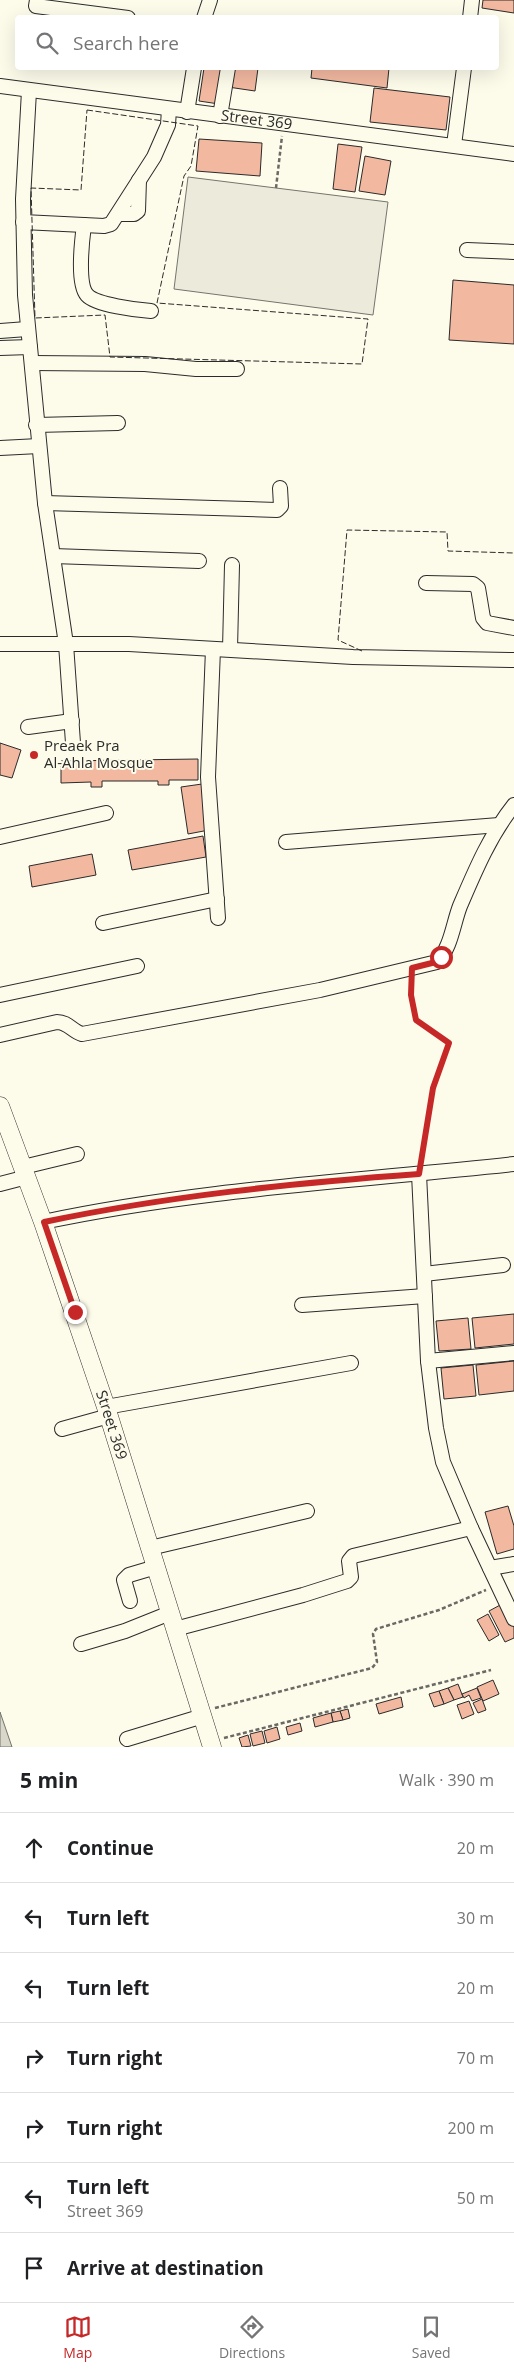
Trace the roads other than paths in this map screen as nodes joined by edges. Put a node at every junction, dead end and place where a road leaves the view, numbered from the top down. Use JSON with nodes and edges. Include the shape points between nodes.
{"nodes":[{"id":1,"x":37,"y":0,"type":"edge"},
{"id":2,"x":210,"y":0,"type":"edge"},
{"id":3,"x":472,"y":0,"type":"edge"},
{"id":4,"x":105,"y":15,"type":"edge"},
{"id":5,"x":205,"y":15,"type":"edge"},
{"id":6,"x":470,"y":15,"type":"edge"},
{"id":7,"x":194,"y":70,"type":"edge"},
{"id":8,"x":228,"y":70,"type":"edge"},
{"id":9,"x":464,"y":70,"type":"edge"},
{"id":10,"x":0,"y":86,"type":"edge"},
{"id":11,"x":29,"y":91,"type":"junction"},
{"id":12,"x":168,"y":109,"type":"junction"},
{"id":13,"x":187,"y":112,"type":"junction"},
{"id":14,"x":220,"y":116,"type":"junction"},
{"id":15,"x":454,"y":145,"type":"junction"},
{"id":16,"x":514,"y":154,"type":"edge"},
{"id":17,"x":23,"y":222,"type":"junction"},
{"id":18,"x":84,"y":225,"type":"junction"},
{"id":19,"x":467,"y":250,"type":"dead end"},
{"id":20,"x":514,"y":252,"type":"edge"},
{"id":21,"x":151,"y":311,"type":"dead end"},
{"id":22,"x":27,"y":329,"type":"junction"},
{"id":23,"x":0,"y":331,"type":"edge"},
{"id":24,"x":30,"y":347,"type":"junction"},
{"id":25,"x":0,"y":348,"type":"edge"},
{"id":26,"x":32,"y":364,"type":"junction"},
{"id":27,"x":238,"y":369,"type":"dead end"},
{"id":28,"x":118,"y":423,"type":"dead end"},
{"id":29,"x":36,"y":425,"type":"junction"},
{"id":30,"x":39,"y":446,"type":"junction"},
{"id":31,"x":0,"y":448,"type":"edge"},
{"id":32,"x":280,"y":488,"type":"dead end"},
{"id":33,"x":45,"y":503,"type":"junction"},
{"id":34,"x":53,"y":556,"type":"junction"},
{"id":35,"x":199,"y":561,"type":"dead end"},
{"id":36,"x":232,"y":565,"type":"dead end"},
{"id":37,"x":426,"y":583,"type":"dead end"},
{"id":38,"x":514,"y":628,"type":"edge"},
{"id":39,"x":0,"y":644,"type":"edge"},
{"id":40,"x":66,"y":644,"type":"junction"},
{"id":41,"x":212,"y":649,"type":"junction"},
{"id":42,"x":230,"y":649,"type":"junction"},
{"id":43,"x":514,"y":660,"type":"edge"},
{"id":44,"x":72,"y":721,"type":"junction"},
{"id":45,"x":28,"y":727,"type":"dead end"},
{"id":46,"x":73,"y":743,"type":"dead end"},
{"id":47,"x":514,"y":805,"type":"edge"},
{"id":48,"x":106,"y":813,"type":"dead end"},
{"id":49,"x":498,"y":824,"type":"junction"},
{"id":50,"x":0,"y":836,"type":"edge"},
{"id":51,"x":286,"y":842,"type":"dead end"},
{"id":52,"x":217,"y":899,"type":"junction"},
{"id":53,"x":218,"y":918,"type":"dead end"},
{"id":54,"x":103,"y":923,"type":"dead end"},
{"id":55,"x":137,"y":966,"type":"dead end"},
{"id":56,"x":0,"y":996,"type":"edge"},
{"id":57,"x":0,"y":1035,"type":"edge"},
{"id":58,"x":0,"y":1106,"type":"edge"},
{"id":59,"x":77,"y":1154,"type":"dead end"},
{"id":60,"x":514,"y":1164,"type":"edge"},
{"id":61,"x":25,"y":1172,"type":"junction"},
{"id":62,"x":419,"y":1174,"type":"junction"},
{"id":63,"x":0,"y":1184,"type":"edge"},
{"id":64,"x":44,"y":1222,"type":"junction"},
{"id":65,"x":503,"y":1265,"type":"dead end"},
{"id":66,"x":424,"y":1274,"type":"junction"},
{"id":67,"x":425,"y":1296,"type":"junction"},
{"id":68,"x":302,"y":1305,"type":"dead end"},
{"id":69,"x":514,"y":1353,"type":"edge"},
{"id":70,"x":428,"y":1361,"type":"junction"},
{"id":71,"x":351,"y":1363,"type":"dead end"},
{"id":72,"x":108,"y":1411,"type":"junction"},
{"id":73,"x":62,"y":1429,"type":"dead end"},
{"id":74,"x":307,"y":1511,"type":"dead end"},
{"id":75,"x":471,"y":1528,"type":"junction"},
{"id":76,"x":150,"y":1548,"type":"junction"},
{"id":77,"x":514,"y":1564,"type":"edge"},
{"id":78,"x":156,"y":1566,"type":"junction"},
{"id":79,"x":490,"y":1568,"type":"junction"},
{"id":80,"x":130,"y":1601,"type":"dead end"},
{"id":81,"x":514,"y":1619,"type":"edge"},
{"id":82,"x":173,"y":1621,"type":"junction"},
{"id":83,"x":81,"y":1644,"type":"dead end"},
{"id":84,"x":202,"y":1714,"type":"junction"},
{"id":85,"x":127,"y":1739,"type":"dead end"},
{"id":86,"x":212,"y":1744,"type":"edge"}],
"edges":[{"from":1,"to":4,"type":"street","via":[[36,6]]},
{"from":2,"to":5,"type":"street"},
{"from":3,"to":6,"type":"street"},
{"from":7,"to":13,"type":"street"},
{"from":8,"to":14,"type":"street"},
{"from":9,"to":15,"type":"street"},
{"from":10,"to":11,"type":"street","name":"Street 369"},
{"from":11,"to":12,"type":"street","name":"Street 369"},
{"from":11,"to":17,"type":"street"},
{"from":12,"to":13,"type":"street","name":"Street 369"},
{"from":12,"to":18,"type":"street","via":[[168,125],[154,157],[119,214],[110,224]]},
{"from":13,"to":14,"type":"street","name":"Street 369"},
{"from":14,"to":15,"type":"street","name":"Street 369"},
{"from":15,"to":16,"type":"street","name":"Street 369"},
{"from":17,"to":18,"type":"street"},
{"from":17,"to":22,"type":"street"},
{"from":18,"to":21,"type":"street","via":[[82,268],[88,297],[124,309]]},
{"from":19,"to":20,"type":"street"},
{"from":22,"to":23,"type":"street"},
{"from":22,"to":24,"type":"street"},
{"from":24,"to":25,"type":"street"},
{"from":24,"to":26,"type":"street"},
{"from":26,"to":27,"type":"street","via":[[145,364]]},
{"from":26,"to":29,"type":"street"},
{"from":28,"to":29,"type":"street"},
{"from":29,"to":30,"type":"street"},
{"from":30,"to":31,"type":"street"},
{"from":30,"to":33,"type":"street"},
{"from":32,"to":33,"type":"street","via":[[281,506],[277,510]]},
{"from":33,"to":34,"type":"street"},
{"from":34,"to":35,"type":"street"},
{"from":34,"to":40,"type":"street"},
{"from":36,"to":42,"type":"street"},
{"from":37,"to":38,"type":"street","via":[[473,584],[478,588],[483,618],[487,623]]},
{"from":39,"to":40,"type":"street"},
{"from":40,"to":41,"type":"street"},
{"from":40,"to":44,"type":"street"},
{"from":41,"to":42,"type":"street"},
{"from":41,"to":52,"type":"street","via":[[208,777]]},
{"from":42,"to":43,"type":"street","via":[[353,657]]},
{"from":44,"to":45,"type":"street"},
{"from":44,"to":46,"type":"street"},
{"from":47,"to":49,"type":"street"},
{"from":48,"to":50,"type":"street"},
{"from":49,"to":51,"type":"street"},
{"from":49,"to":57,"type":"street","via":[[460,907],[446,949],[436,962],[320,990],[82,1034],[65,1022],[57,1022]]},
{"from":52,"to":53,"type":"street"},
{"from":52,"to":54,"type":"street"},
{"from":55,"to":56,"type":"street"},
{"from":58,"to":61,"type":"main road","name":"Street 369"},
{"from":59,"to":61,"type":"street"},
{"from":60,"to":62,"type":"street"},
{"from":61,"to":63,"type":"street"},
{"from":61,"to":64,"type":"main road","name":"Street 369"},
{"from":62,"to":64,"type":"street","via":[[195,1195],[117,1206]]},
{"from":62,"to":66,"type":"street"},
{"from":64,"to":72,"type":"main road","name":"Street 369"},
{"from":65,"to":66,"type":"street"},
{"from":66,"to":67,"type":"street"},
{"from":67,"to":68,"type":"street"},
{"from":67,"to":70,"type":"street"},
{"from":69,"to":70,"type":"street"},
{"from":70,"to":75,"type":"street","via":[[443,1462]]},
{"from":71,"to":72,"type":"street"},
{"from":72,"to":73,"type":"street"},
{"from":72,"to":76,"type":"main road","name":"Street 369"},
{"from":74,"to":76,"type":"street"},
{"from":75,"to":79,"type":"street"},
{"from":75,"to":82,"type":"street","via":[[353,1556],[349,1561],[351,1577],[303,1595]]},
{"from":76,"to":78,"type":"main road","name":"Street 369"},
{"from":77,"to":79,"type":"street"},
{"from":78,"to":80,"type":"street","via":[[129,1575],[124,1580]]},
{"from":78,"to":82,"type":"main road","name":"Street 369"},
{"from":79,"to":81,"type":"street"},
{"from":82,"to":83,"type":"street"},
{"from":82,"to":84,"type":"main road","name":"Street 369"},
{"from":84,"to":85,"type":"street"},
{"from":84,"to":86,"type":"main road","name":"Street 369"}]}
